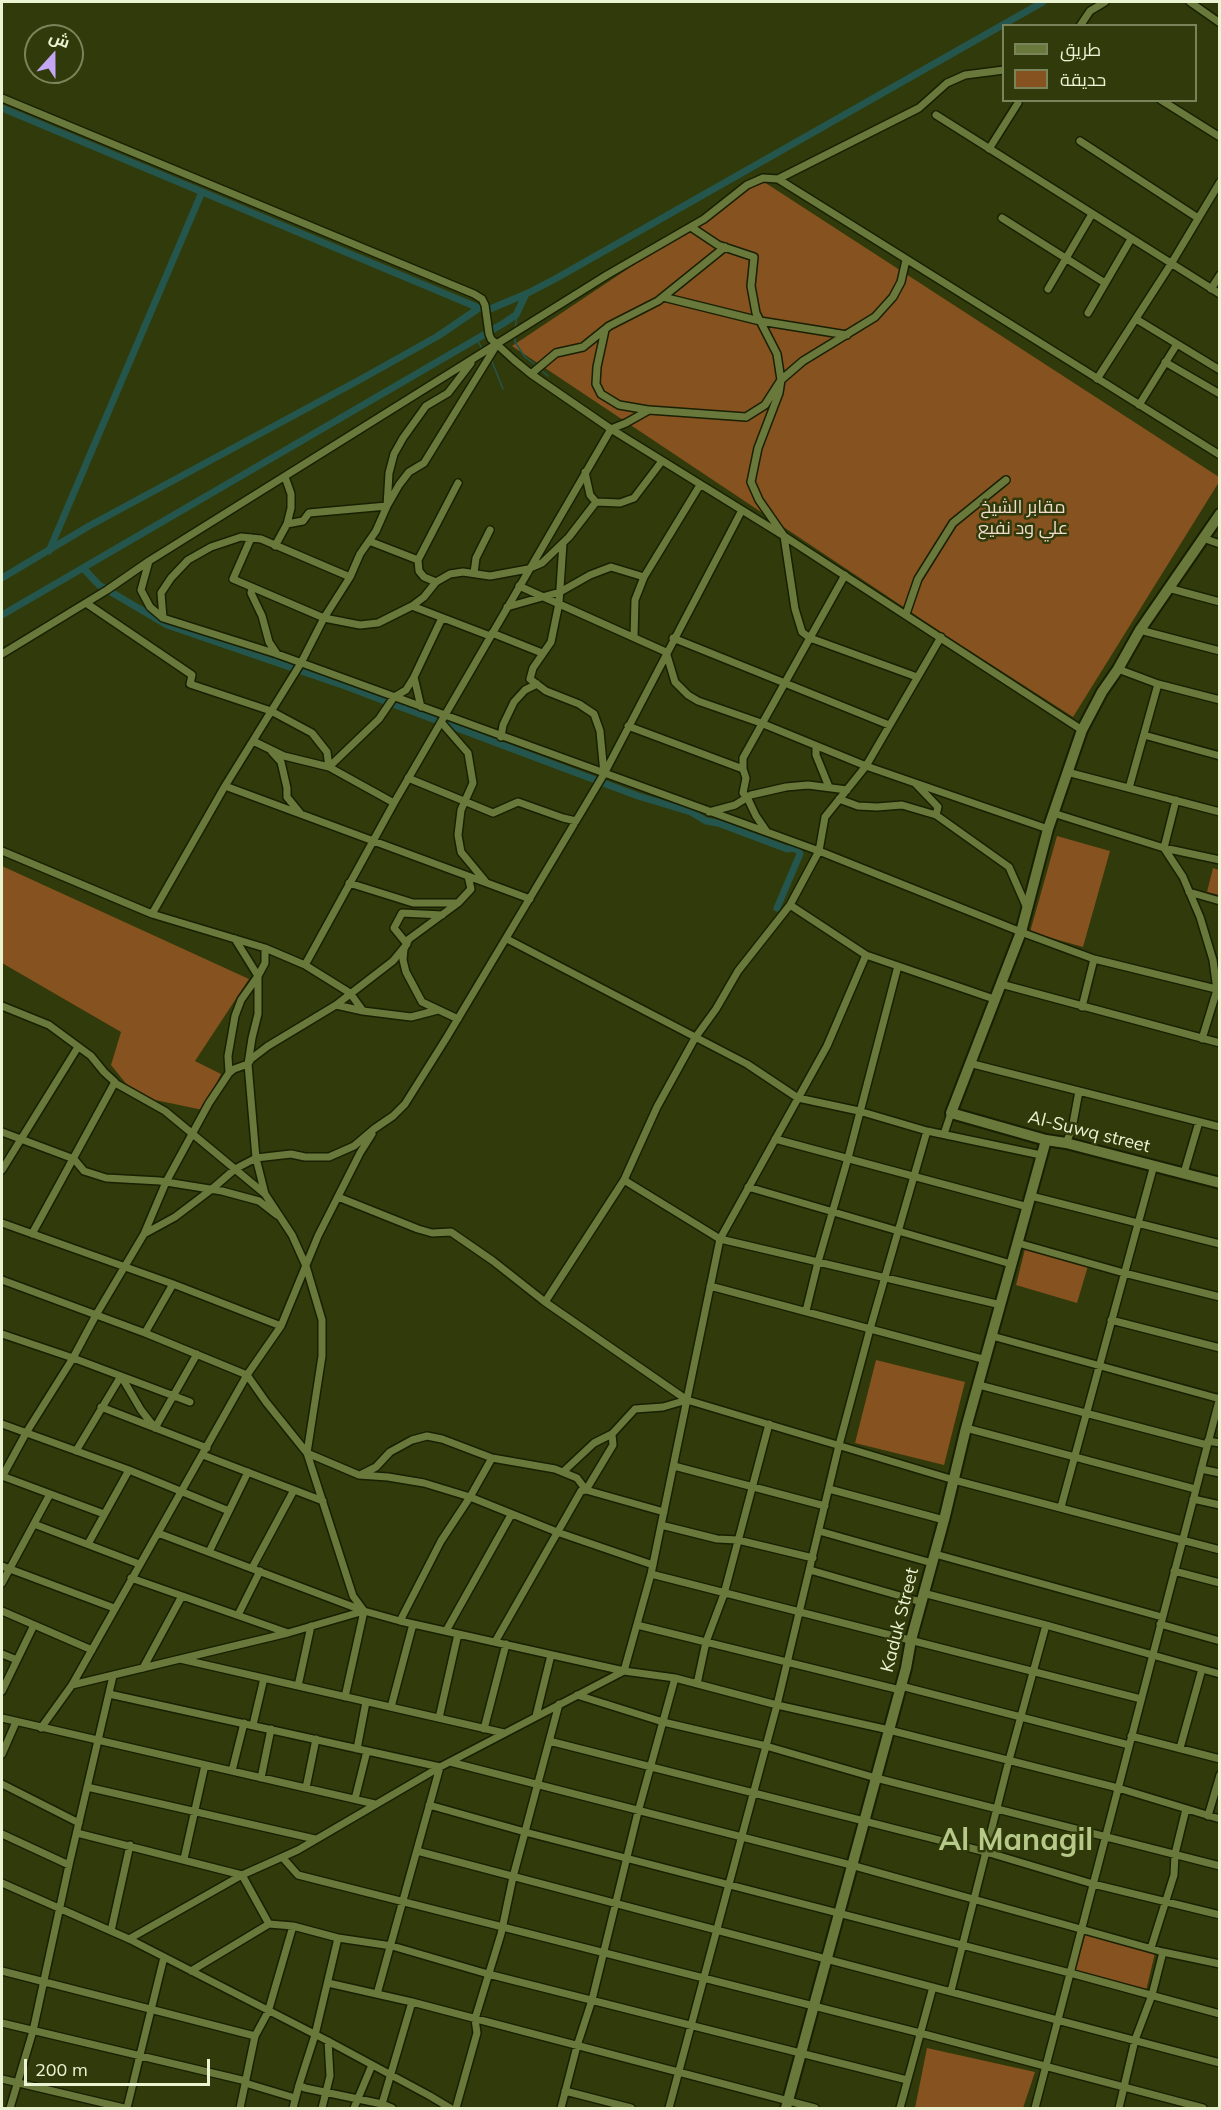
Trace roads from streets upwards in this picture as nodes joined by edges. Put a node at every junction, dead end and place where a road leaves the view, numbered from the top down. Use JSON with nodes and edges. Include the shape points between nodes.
{"nodes":[{"id":1,"x":1105,"y":2,"type":"edge"},
{"id":2,"x":1190,"y":2,"type":"edge"},
{"id":3,"x":1220,"y":22,"type":"edge"},
{"id":4,"x":1081,"y":24,"type":"edge"},
{"id":5,"x":1002,"y":70,"type":"edge"},
{"id":6,"x":2,"y":98,"type":"edge"},
{"id":7,"x":1164,"y":102,"type":"edge"},
{"id":8,"x":1018,"y":103,"type":"dead end"},
{"id":9,"x":936,"y":115,"type":"dead end"},
{"id":10,"x":1220,"y":137,"type":"edge"},
{"id":11,"x":1080,"y":141,"type":"dead end"},
{"id":12,"x":989,"y":149,"type":"junction"},
{"id":13,"x":777,"y":179,"type":"junction"},
{"id":14,"x":1220,"y":182,"type":"edge"},
{"id":15,"x":1092,"y":214,"type":"junction"},
{"id":16,"x":1002,"y":218,"type":"dead end"},
{"id":17,"x":1198,"y":218,"type":"junction"},
{"id":18,"x":691,"y":227,"type":"junction"},
{"id":19,"x":1131,"y":239,"type":"junction"},
{"id":20,"x":725,"y":247,"type":"junction"},
{"id":21,"x":1066,"y":259,"type":"junction"},
{"id":22,"x":906,"y":260,"type":"junction"},
{"id":23,"x":1171,"y":264,"type":"junction"},
{"id":24,"x":1220,"y":275,"type":"edge"},
{"id":25,"x":1105,"y":284,"type":"junction"},
{"id":26,"x":1048,"y":289,"type":"dead end"},
{"id":27,"x":1211,"y":289,"type":"junction"},
{"id":28,"x":1220,"y":294,"type":"edge"},
{"id":29,"x":663,"y":297,"type":"junction"},
{"id":30,"x":1088,"y":313,"type":"dead end"},
{"id":31,"x":1136,"y":319,"type":"junction"},
{"id":32,"x":760,"y":321,"type":"junction"},
{"id":33,"x":605,"y":330,"type":"junction"},
{"id":34,"x":847,"y":335,"type":"junction"},
{"id":35,"x":498,"y":344,"type":"junction"},
{"id":36,"x":1177,"y":344,"type":"junction"},
{"id":37,"x":474,"y":358,"type":"junction"},
{"id":38,"x":1166,"y":362,"type":"junction"},
{"id":39,"x":1220,"y":370,"type":"edge"},
{"id":40,"x":531,"y":374,"type":"junction"},
{"id":41,"x":1097,"y":379,"type":"junction"},
{"id":42,"x":781,"y":380,"type":"junction"},
{"id":43,"x":1220,"y":394,"type":"edge"},
{"id":44,"x":1139,"y":405,"type":"junction"},
{"id":45,"x":648,"y":410,"type":"junction"},
{"id":46,"x":611,"y":429,"type":"junction"},
{"id":47,"x":1220,"y":454,"type":"edge"},
{"id":48,"x":662,"y":461,"type":"junction"},
{"id":49,"x":585,"y":472,"type":"junction"},
{"id":50,"x":285,"y":477,"type":"junction"},
{"id":51,"x":1006,"y":480,"type":"dead end"},
{"id":52,"x":458,"y":483,"type":"dead end"},
{"id":53,"x":700,"y":485,"type":"junction"},
{"id":54,"x":596,"y":502,"type":"junction"},
{"id":55,"x":387,"y":506,"type":"junction"},
{"id":56,"x":742,"y":510,"type":"junction"},
{"id":57,"x":1220,"y":514,"type":"edge"},
{"id":58,"x":287,"y":524,"type":"junction"},
{"id":59,"x":490,"y":530,"type":"dead end"},
{"id":60,"x":784,"y":536,"type":"junction"},
{"id":61,"x":251,"y":538,"type":"junction"},
{"id":62,"x":1203,"y":538,"type":"junction"},
{"id":63,"x":369,"y":541,"type":"junction"},
{"id":64,"x":563,"y":543,"type":"junction"},
{"id":65,"x":1220,"y":544,"type":"edge"},
{"id":66,"x":275,"y":546,"type":"junction"},
{"id":67,"x":418,"y":560,"type":"junction"},
{"id":68,"x":149,"y":561,"type":"junction"},
{"id":69,"x":528,"y":569,"type":"junction"},
{"id":70,"x":474,"y":573,"type":"junction"},
{"id":71,"x":845,"y":575,"type":"junction"},
{"id":72,"x":350,"y":577,"type":"junction"},
{"id":73,"x":644,"y":577,"type":"junction"},
{"id":74,"x":436,"y":582,"type":"junction"},
{"id":75,"x":519,"y":586,"type":"junction"},
{"id":76,"x":252,"y":587,"type":"junction"},
{"id":77,"x":1168,"y":588,"type":"junction"},
{"id":78,"x":560,"y":592,"type":"junction"},
{"id":79,"x":543,"y":597,"type":"junction"},
{"id":80,"x":1220,"y":602,"type":"edge"},
{"id":81,"x":87,"y":603,"type":"junction"},
{"id":82,"x":559,"y":603,"type":"junction"},
{"id":83,"x":412,"y":606,"type":"junction"},
{"id":84,"x":507,"y":607,"type":"junction"},
{"id":85,"x":906,"y":614,"type":"junction"},
{"id":86,"x":163,"y":618,"type":"junction"},
{"id":87,"x":324,"y":618,"type":"junction"},
{"id":88,"x":442,"y":618,"type":"junction"},
{"id":89,"x":1140,"y":630,"type":"junction"},
{"id":90,"x":491,"y":634,"type":"junction"},
{"id":91,"x":634,"y":637,"type":"junction"},
{"id":92,"x":940,"y":637,"type":"junction"},
{"id":93,"x":673,"y":638,"type":"junction"},
{"id":94,"x":810,"y":638,"type":"junction"},
{"id":95,"x":1220,"y":651,"type":"edge"},
{"id":96,"x":666,"y":652,"type":"junction"},
{"id":97,"x":542,"y":653,"type":"junction"},
{"id":98,"x":2,"y":654,"type":"edge"},
{"id":99,"x":277,"y":654,"type":"junction"},
{"id":100,"x":301,"y":663,"type":"junction"},
{"id":101,"x":1118,"y":669,"type":"junction"},
{"id":102,"x":414,"y":677,"type":"junction"},
{"id":103,"x":917,"y":677,"type":"junction"},
{"id":104,"x":784,"y":683,"type":"junction"},
{"id":105,"x":537,"y":684,"type":"junction"},
{"id":106,"x":1158,"y":684,"type":"junction"},
{"id":107,"x":394,"y":697,"type":"junction"},
{"id":108,"x":1220,"y":700,"type":"edge"},
{"id":109,"x":421,"y":707,"type":"junction"},
{"id":110,"x":271,"y":711,"type":"junction"},
{"id":111,"x":442,"y":719,"type":"junction"},
{"id":112,"x":761,"y":723,"type":"junction"},
{"id":113,"x":889,"y":725,"type":"junction"},
{"id":114,"x":628,"y":726,"type":"junction"},
{"id":115,"x":1082,"y":730,"type":"junction"},
{"id":116,"x":1144,"y":735,"type":"junction"},
{"id":117,"x":501,"y":736,"type":"junction"},
{"id":118,"x":253,"y":741,"type":"junction"},
{"id":119,"x":816,"y":746,"type":"junction"},
{"id":120,"x":268,"y":747,"type":"junction"},
{"id":121,"x":1220,"y":756,"type":"edge"},
{"id":122,"x":866,"y":766,"type":"junction"},
{"id":123,"x":329,"y":767,"type":"junction"},
{"id":124,"x":743,"y":769,"type":"junction"},
{"id":125,"x":1067,"y":772,"type":"junction"},
{"id":126,"x":603,"y":774,"type":"junction"},
{"id":127,"x":408,"y":778,"type":"junction"},
{"id":128,"x":914,"y":782,"type":"junction"},
{"id":129,"x":225,"y":786,"type":"junction"},
{"id":130,"x":829,"y":787,"type":"junction"},
{"id":131,"x":1129,"y":788,"type":"junction"},
{"id":132,"x":847,"y":790,"type":"junction"},
{"id":133,"x":747,"y":797,"type":"junction"},
{"id":134,"x":840,"y":799,"type":"junction"},
{"id":135,"x":1176,"y":800,"type":"junction"},
{"id":136,"x":465,"y":802,"type":"junction"},
{"id":137,"x":393,"y":803,"type":"junction"},
{"id":138,"x":709,"y":812,"type":"junction"},
{"id":139,"x":1220,"y":812,"type":"edge"},
{"id":140,"x":1053,"y":813,"type":"junction"},
{"id":141,"x":301,"y":814,"type":"junction"},
{"id":142,"x":936,"y":814,"type":"junction"},
{"id":143,"x":576,"y":820,"type":"junction"},
{"id":144,"x":1048,"y":828,"type":"junction"},
{"id":145,"x":767,"y":832,"type":"junction"},
{"id":146,"x":374,"y":841,"type":"junction"},
{"id":147,"x":1164,"y":848,"type":"junction"},
{"id":148,"x":2,"y":851,"type":"edge"},
{"id":149,"x":819,"y":851,"type":"junction"},
{"id":150,"x":1220,"y":860,"type":"edge"},
{"id":151,"x":468,"y":876,"type":"junction"},
{"id":152,"x":350,"y":883,"type":"junction"},
{"id":153,"x":487,"y":883,"type":"junction"},
{"id":154,"x":1189,"y":892,"type":"junction"},
{"id":155,"x":530,"y":899,"type":"junction"},
{"id":156,"x":1220,"y":901,"type":"edge"},
{"id":157,"x":458,"y":903,"type":"junction"},
{"id":158,"x":790,"y":905,"type":"junction"},
{"id":159,"x":1027,"y":910,"type":"junction"},
{"id":160,"x":152,"y":914,"type":"junction"},
{"id":161,"x":442,"y":915,"type":"junction"},
{"id":162,"x":1021,"y":932,"type":"junction"},
{"id":163,"x":235,"y":939,"type":"junction"},
{"id":164,"x":507,"y":939,"type":"junction"},
{"id":165,"x":407,"y":944,"type":"junction"},
{"id":166,"x":265,"y":948,"type":"junction"},
{"id":167,"x":866,"y":955,"type":"junction"},
{"id":168,"x":1094,"y":959,"type":"junction"},
{"id":169,"x":305,"y":965,"type":"junction"},
{"id":170,"x":898,"y":966,"type":"junction"},
{"id":171,"x":258,"y":976,"type":"junction"},
{"id":172,"x":1001,"y":984,"type":"junction"},
{"id":173,"x":1218,"y":990,"type":"edge"},
{"id":174,"x":350,"y":993,"type":"junction"},
{"id":175,"x":994,"y":999,"type":"junction"},
{"id":176,"x":336,"y":1005,"type":"junction"},
{"id":177,"x":2,"y":1006,"type":"edge"},
{"id":178,"x":1082,"y":1007,"type":"junction"},
{"id":179,"x":438,"y":1010,"type":"junction"},
{"id":180,"x":363,"y":1011,"type":"junction"},
{"id":181,"x":458,"y":1019,"type":"junction"},
{"id":182,"x":695,"y":1038,"type":"junction"},
{"id":183,"x":1202,"y":1039,"type":"junction"},
{"id":184,"x":1220,"y":1043,"type":"edge"},
{"id":185,"x":78,"y":1047,"type":"junction"},
{"id":186,"x":969,"y":1063,"type":"junction"},
{"id":187,"x":248,"y":1064,"type":"junction"},
{"id":188,"x":229,"y":1073,"type":"junction"},
{"id":189,"x":115,"y":1083,"type":"junction"},
{"id":190,"x":1079,"y":1091,"type":"junction"},
{"id":191,"x":798,"y":1098,"type":"junction"},
{"id":192,"x":859,"y":1111,"type":"junction"},
{"id":193,"x":951,"y":1113,"type":"junction"},
{"id":194,"x":1199,"y":1122,"type":"junction"},
{"id":195,"x":380,"y":1125,"type":"junction"},
{"id":196,"x":1220,"y":1127,"type":"edge"},
{"id":197,"x":927,"y":1131,"type":"junction"},
{"id":198,"x":2,"y":1132,"type":"edge"},
{"id":199,"x":193,"y":1133,"type":"junction"},
{"id":200,"x":944,"y":1134,"type":"junction"},
{"id":201,"x":20,"y":1139,"type":"junction"},
{"id":202,"x":775,"y":1139,"type":"junction"},
{"id":203,"x":1046,"y":1140,"type":"junction"},
{"id":204,"x":1066,"y":1143,"type":"junction"},
{"id":205,"x":1041,"y":1155,"type":"junction"},
{"id":206,"x":256,"y":1158,"type":"junction"},
{"id":207,"x":848,"y":1158,"type":"junction"},
{"id":208,"x":74,"y":1159,"type":"junction"},
{"id":209,"x":1154,"y":1165,"type":"junction"},
{"id":210,"x":235,"y":1169,"type":"junction"},
{"id":211,"x":2,"y":1170,"type":"edge"},
{"id":212,"x":1184,"y":1173,"type":"junction"},
{"id":213,"x":915,"y":1176,"type":"junction"},
{"id":214,"x":624,"y":1180,"type":"junction"},
{"id":215,"x":166,"y":1182,"type":"junction"},
{"id":216,"x":1220,"y":1183,"type":"edge"},
{"id":217,"x":748,"y":1187,"type":"junction"},
{"id":218,"x":212,"y":1189,"type":"junction"},
{"id":219,"x":265,"y":1194,"type":"junction"},
{"id":220,"x":338,"y":1197,"type":"junction"},
{"id":221,"x":1030,"y":1202,"type":"junction"},
{"id":222,"x":832,"y":1211,"type":"junction"},
{"id":223,"x":281,"y":1219,"type":"junction"},
{"id":224,"x":2,"y":1223,"type":"edge"},
{"id":225,"x":1138,"y":1223,"type":"junction"},
{"id":226,"x":899,"y":1231,"type":"junction"},
{"id":227,"x":32,"y":1234,"type":"junction"},
{"id":228,"x":144,"y":1234,"type":"junction"},
{"id":229,"x":720,"y":1239,"type":"junction"},
{"id":230,"x":1018,"y":1243,"type":"junction"},
{"id":231,"x":1220,"y":1244,"type":"edge"},
{"id":232,"x":818,"y":1262,"type":"junction"},
{"id":233,"x":1011,"y":1264,"type":"junction"},
{"id":234,"x":306,"y":1266,"type":"junction"},
{"id":235,"x":124,"y":1267,"type":"junction"},
{"id":236,"x":1124,"y":1273,"type":"junction"},
{"id":237,"x":886,"y":1278,"type":"junction"},
{"id":238,"x":2,"y":1280,"type":"edge"},
{"id":239,"x":173,"y":1284,"type":"junction"},
{"id":240,"x":710,"y":1286,"type":"junction"},
{"id":241,"x":1220,"y":1297,"type":"edge"},
{"id":242,"x":545,"y":1302,"type":"junction"},
{"id":243,"x":1001,"y":1305,"type":"junction"},
{"id":244,"x":806,"y":1311,"type":"junction"},
{"id":245,"x":96,"y":1315,"type":"junction"},
{"id":246,"x":1111,"y":1320,"type":"junction"},
{"id":247,"x":281,"y":1326,"type":"junction"},
{"id":248,"x":870,"y":1329,"type":"junction"},
{"id":249,"x":146,"y":1333,"type":"junction"},
{"id":250,"x":2,"y":1334,"type":"edge"},
{"id":251,"x":992,"y":1336,"type":"junction"},
{"id":252,"x":1220,"y":1348,"type":"edge"},
{"id":253,"x":197,"y":1354,"type":"junction"},
{"id":254,"x":74,"y":1358,"type":"junction"},
{"id":255,"x":986,"y":1360,"type":"junction"},
{"id":256,"x":1100,"y":1365,"type":"junction"},
{"id":257,"x":247,"y":1375,"type":"junction"},
{"id":258,"x":121,"y":1376,"type":"junction"},
{"id":259,"x":979,"y":1385,"type":"junction"},
{"id":260,"x":174,"y":1396,"type":"junction"},
{"id":261,"x":1219,"y":1398,"type":"edge"},
{"id":262,"x":687,"y":1400,"type":"junction"},
{"id":263,"x":190,"y":1402,"type":"dead end"},
{"id":264,"x":101,"y":1407,"type":"junction"},
{"id":265,"x":1086,"y":1414,"type":"junction"},
{"id":266,"x":2,"y":1424,"type":"edge"},
{"id":267,"x":769,"y":1424,"type":"junction"},
{"id":268,"x":155,"y":1428,"type":"junction"},
{"id":269,"x":966,"y":1428,"type":"junction"},
{"id":270,"x":26,"y":1433,"type":"junction"},
{"id":271,"x":612,"y":1434,"type":"junction"},
{"id":272,"x":1207,"y":1443,"type":"junction"},
{"id":273,"x":1220,"y":1443,"type":"edge"},
{"id":274,"x":839,"y":1445,"type":"junction"},
{"id":275,"x":76,"y":1451,"type":"junction"},
{"id":276,"x":205,"y":1451,"type":"junction"},
{"id":277,"x":307,"y":1453,"type":"junction"},
{"id":278,"x":1075,"y":1456,"type":"junction"},
{"id":279,"x":492,"y":1458,"type":"junction"},
{"id":280,"x":674,"y":1466,"type":"junction"},
{"id":281,"x":1201,"y":1469,"type":"junction"},
{"id":282,"x":129,"y":1470,"type":"junction"},
{"id":283,"x":248,"y":1472,"type":"junction"},
{"id":284,"x":563,"y":1472,"type":"junction"},
{"id":285,"x":1220,"y":1473,"type":"edge"},
{"id":286,"x":359,"y":1475,"type":"junction"},
{"id":287,"x":2,"y":1476,"type":"edge"},
{"id":288,"x":954,"y":1480,"type":"junction"},
{"id":289,"x":752,"y":1487,"type":"junction"},
{"id":290,"x":829,"y":1489,"type":"junction"},
{"id":291,"x":1195,"y":1489,"type":"junction"},
{"id":292,"x":294,"y":1490,"type":"junction"},
{"id":293,"x":586,"y":1490,"type":"junction"},
{"id":294,"x":183,"y":1491,"type":"junction"},
{"id":295,"x":50,"y":1494,"type":"junction"},
{"id":296,"x":470,"y":1497,"type":"junction"},
{"id":297,"x":1193,"y":1499,"type":"junction"},
{"id":298,"x":323,"y":1502,"type":"junction"},
{"id":299,"x":1220,"y":1505,"type":"edge"},
{"id":300,"x":825,"y":1506,"type":"junction"},
{"id":301,"x":1061,"y":1507,"type":"junction"},
{"id":302,"x":229,"y":1511,"type":"junction"},
{"id":303,"x":664,"y":1512,"type":"junction"},
{"id":304,"x":104,"y":1514,"type":"junction"},
{"id":305,"x":512,"y":1515,"type":"junction"},
{"id":306,"x":944,"y":1520,"type":"junction"},
{"id":307,"x":34,"y":1524,"type":"junction"},
{"id":308,"x":661,"y":1525,"type":"junction"},
{"id":309,"x":819,"y":1531,"type":"junction"},
{"id":310,"x":557,"y":1532,"type":"junction"},
{"id":311,"x":158,"y":1533,"type":"junction"},
{"id":312,"x":738,"y":1540,"type":"junction"},
{"id":313,"x":1182,"y":1540,"type":"junction"},
{"id":314,"x":88,"y":1544,"type":"junction"},
{"id":315,"x":1220,"y":1550,"type":"edge"},
{"id":316,"x":209,"y":1552,"type":"junction"},
{"id":317,"x":813,"y":1558,"type":"junction"},
{"id":318,"x":933,"y":1559,"type":"junction"},
{"id":319,"x":139,"y":1564,"type":"junction"},
{"id":320,"x":653,"y":1565,"type":"junction"},
{"id":321,"x":5,"y":1567,"type":"edge"},
{"id":322,"x":252,"y":1568,"type":"junction"},
{"id":323,"x":810,"y":1570,"type":"junction"},
{"id":324,"x":260,"y":1571,"type":"junction"},
{"id":325,"x":1174,"y":1571,"type":"junction"},
{"id":326,"x":651,"y":1574,"type":"junction"},
{"id":327,"x":131,"y":1578,"type":"junction"},
{"id":328,"x":2,"y":1583,"type":"edge"},
{"id":329,"x":1220,"y":1583,"type":"edge"},
{"id":330,"x":724,"y":1594,"type":"junction"},
{"id":331,"x":182,"y":1596,"type":"junction"},
{"id":332,"x":922,"y":1597,"type":"junction"},
{"id":333,"x":114,"y":1608,"type":"junction"},
{"id":334,"x":2,"y":1611,"type":"edge"},
{"id":335,"x":364,"y":1611,"type":"junction"},
{"id":336,"x":801,"y":1611,"type":"junction"},
{"id":337,"x":238,"y":1615,"type":"junction"},
{"id":338,"x":400,"y":1621,"type":"junction"},
{"id":339,"x":1161,"y":1621,"type":"junction"},
{"id":340,"x":413,"y":1624,"type":"junction"},
{"id":341,"x":34,"y":1625,"type":"junction"},
{"id":342,"x":637,"y":1625,"type":"junction"},
{"id":343,"x":1046,"y":1625,"type":"junction"},
{"id":344,"x":311,"y":1626,"type":"junction"},
{"id":345,"x":446,"y":1631,"type":"junction"},
{"id":346,"x":288,"y":1633,"type":"junction"},
{"id":347,"x":458,"y":1634,"type":"junction"},
{"id":348,"x":911,"y":1640,"type":"junction"},
{"id":349,"x":1220,"y":1641,"type":"edge"},
{"id":350,"x":495,"y":1642,"type":"junction"},
{"id":351,"x":706,"y":1642,"type":"junction"},
{"id":352,"x":506,"y":1644,"type":"junction"},
{"id":353,"x":92,"y":1650,"type":"junction"},
{"id":354,"x":2,"y":1654,"type":"edge"},
{"id":355,"x":1153,"y":1654,"type":"junction"},
{"id":356,"x":551,"y":1655,"type":"junction"},
{"id":357,"x":180,"y":1659,"type":"junction"},
{"id":358,"x":17,"y":1660,"type":"junction"},
{"id":359,"x":788,"y":1662,"type":"junction"},
{"id":360,"x":143,"y":1668,"type":"junction"},
{"id":361,"x":1202,"y":1669,"type":"junction"},
{"id":362,"x":624,"y":1671,"type":"junction"},
{"id":363,"x":1033,"y":1671,"type":"junction"},
{"id":364,"x":1220,"y":1674,"type":"edge"},
{"id":365,"x":113,"y":1676,"type":"junction"},
{"id":366,"x":264,"y":1678,"type":"junction"},
{"id":367,"x":675,"y":1678,"type":"junction"},
{"id":368,"x":697,"y":1684,"type":"junction"},
{"id":369,"x":72,"y":1685,"type":"junction"},
{"id":370,"x":298,"y":1686,"type":"junction"},
{"id":371,"x":900,"y":1688,"type":"junction"},
{"id":372,"x":2,"y":1691,"type":"edge"},
{"id":373,"x":109,"y":1694,"type":"junction"},
{"id":374,"x":577,"y":1695,"type":"junction"},
{"id":375,"x":345,"y":1697,"type":"junction"},
{"id":376,"x":1141,"y":1699,"type":"junction"},
{"id":377,"x":366,"y":1702,"type":"junction"},
{"id":378,"x":559,"y":1704,"type":"junction"},
{"id":379,"x":777,"y":1705,"type":"junction"},
{"id":380,"x":391,"y":1707,"type":"junction"},
{"id":381,"x":536,"y":1716,"type":"junction"},
{"id":382,"x":1021,"y":1717,"type":"junction"},
{"id":383,"x":2,"y":1718,"type":"edge"},
{"id":384,"x":439,"y":1718,"type":"junction"},
{"id":385,"x":16,"y":1722,"type":"junction"},
{"id":386,"x":663,"y":1722,"type":"junction"},
{"id":387,"x":244,"y":1723,"type":"junction"},
{"id":388,"x":253,"y":1725,"type":"junction"},
{"id":389,"x":41,"y":1728,"type":"junction"},
{"id":390,"x":271,"y":1729,"type":"junction"},
{"id":391,"x":484,"y":1729,"type":"junction"},
{"id":392,"x":889,"y":1730,"type":"junction"},
{"id":393,"x":504,"y":1733,"type":"junction"},
{"id":394,"x":1131,"y":1736,"type":"junction"},
{"id":395,"x":316,"y":1739,"type":"junction"},
{"id":396,"x":98,"y":1741,"type":"junction"},
{"id":397,"x":549,"y":1741,"type":"junction"},
{"id":398,"x":1129,"y":1745,"type":"junction"},
{"id":399,"x":766,"y":1746,"type":"junction"},
{"id":400,"x":1180,"y":1748,"type":"junction"},
{"id":401,"x":357,"y":1749,"type":"junction"},
{"id":402,"x":367,"y":1751,"type":"junction"},
{"id":403,"x":2,"y":1754,"type":"edge"},
{"id":404,"x":1220,"y":1759,"type":"edge"},
{"id":405,"x":1009,"y":1760,"type":"junction"},
{"id":406,"x":450,"y":1762,"type":"junction"},
{"id":407,"x":205,"y":1765,"type":"junction"},
{"id":408,"x":440,"y":1767,"type":"junction"},
{"id":409,"x":651,"y":1767,"type":"junction"},
{"id":410,"x":232,"y":1771,"type":"junction"},
{"id":411,"x":1220,"y":1775,"type":"edge"},
{"id":412,"x":261,"y":1778,"type":"junction"},
{"id":413,"x":876,"y":1778,"type":"junction"},
{"id":414,"x":2,"y":1784,"type":"edge"},
{"id":415,"x":537,"y":1786,"type":"junction"},
{"id":416,"x":87,"y":1787,"type":"junction"},
{"id":417,"x":306,"y":1788,"type":"junction"},
{"id":418,"x":1118,"y":1788,"type":"junction"},
{"id":419,"x":753,"y":1794,"type":"junction"},
{"id":420,"x":355,"y":1799,"type":"junction"},
{"id":421,"x":375,"y":1804,"type":"junction"},
{"id":422,"x":429,"y":1805,"type":"junction"},
{"id":423,"x":997,"y":1809,"type":"junction"},
{"id":424,"x":1186,"y":1809,"type":"junction"},
{"id":425,"x":638,"y":1812,"type":"junction"},
{"id":426,"x":194,"y":1813,"type":"junction"},
{"id":427,"x":1208,"y":1815,"type":"junction"},
{"id":428,"x":1220,"y":1819,"type":"edge"},
{"id":429,"x":864,"y":1821,"type":"junction"},
{"id":430,"x":79,"y":1822,"type":"junction"},
{"id":431,"x":525,"y":1832,"type":"junction"},
{"id":432,"x":77,"y":1833,"type":"junction"},
{"id":433,"x":2,"y":1834,"type":"edge"},
{"id":434,"x":1106,"y":1836,"type":"junction"},
{"id":435,"x":743,"y":1838,"type":"junction"},
{"id":436,"x":315,"y":1839,"type":"junction"},
{"id":437,"x":129,"y":1845,"type":"junction"},
{"id":438,"x":417,"y":1851,"type":"junction"},
{"id":439,"x":986,"y":1852,"type":"junction"},
{"id":440,"x":1175,"y":1854,"type":"junction"},
{"id":441,"x":283,"y":1858,"type":"junction"},
{"id":442,"x":627,"y":1858,"type":"junction"},
{"id":443,"x":184,"y":1859,"type":"junction"},
{"id":444,"x":69,"y":1865,"type":"junction"},
{"id":445,"x":851,"y":1865,"type":"junction"},
{"id":446,"x":1220,"y":1866,"type":"edge"},
{"id":447,"x":242,"y":1875,"type":"junction"},
{"id":448,"x":513,"y":1877,"type":"junction"},
{"id":449,"x":2,"y":1883,"type":"edge"},
{"id":450,"x":1093,"y":1884,"type":"junction"},
{"id":451,"x":729,"y":1885,"type":"junction"},
{"id":452,"x":974,"y":1899,"type":"junction"},
{"id":453,"x":402,"y":1902,"type":"junction"},
{"id":454,"x":1165,"y":1902,"type":"junction"},
{"id":455,"x":616,"y":1905,"type":"junction"},
{"id":456,"x":60,"y":1907,"type":"junction"},
{"id":457,"x":838,"y":1913,"type":"junction"},
{"id":458,"x":1220,"y":1915,"type":"edge"},
{"id":459,"x":269,"y":1924,"type":"junction"},
{"id":460,"x":293,"y":1926,"type":"junction"},
{"id":461,"x":502,"y":1928,"type":"junction"},
{"id":462,"x":1082,"y":1928,"type":"junction"},
{"id":463,"x":111,"y":1931,"type":"junction"},
{"id":464,"x":717,"y":1931,"type":"junction"},
{"id":465,"x":338,"y":1938,"type":"junction"},
{"id":466,"x":129,"y":1939,"type":"junction"},
{"id":467,"x":963,"y":1945,"type":"junction"},
{"id":468,"x":392,"y":1946,"type":"junction"},
{"id":469,"x":1151,"y":1948,"type":"junction"},
{"id":470,"x":1163,"y":1952,"type":"junction"},
{"id":471,"x":604,"y":1954,"type":"junction"},
{"id":472,"x":164,"y":1958,"type":"junction"},
{"id":473,"x":826,"y":1959,"type":"junction"},
{"id":474,"x":1220,"y":1964,"type":"edge"},
{"id":475,"x":2,"y":1971,"type":"edge"},
{"id":476,"x":191,"y":1971,"type":"junction"},
{"id":477,"x":1070,"y":1973,"type":"junction"},
{"id":478,"x":488,"y":1974,"type":"junction"},
{"id":479,"x":703,"y":1979,"type":"junction"},
{"id":480,"x":43,"y":1982,"type":"junction"},
{"id":481,"x":328,"y":1983,"type":"junction"},
{"id":482,"x":933,"y":1987,"type":"junction"},
{"id":483,"x":951,"y":1992,"type":"junction"},
{"id":484,"x":377,"y":1994,"type":"junction"},
{"id":485,"x":1152,"y":1995,"type":"junction"},
{"id":486,"x":592,"y":2000,"type":"junction"},
{"id":487,"x":412,"y":2002,"type":"junction"},
{"id":488,"x":814,"y":2007,"type":"junction"},
{"id":489,"x":151,"y":2010,"type":"junction"},
{"id":490,"x":268,"y":2012,"type":"junction"},
{"id":491,"x":1220,"y":2014,"type":"edge"},
{"id":492,"x":475,"y":2019,"type":"junction"},
{"id":493,"x":1058,"y":2020,"type":"junction"},
{"id":494,"x":2,"y":2023,"type":"edge"},
{"id":495,"x":691,"y":2024,"type":"junction"},
{"id":496,"x":33,"y":2031,"type":"junction"},
{"id":497,"x":920,"y":2033,"type":"junction"},
{"id":498,"x":315,"y":2035,"type":"junction"},
{"id":499,"x":255,"y":2036,"type":"junction"},
{"id":500,"x":1136,"y":2040,"type":"junction"},
{"id":501,"x":328,"y":2041,"type":"junction"},
{"id":502,"x":577,"y":2046,"type":"junction"},
{"id":503,"x":802,"y":2053,"type":"junction"},
{"id":504,"x":140,"y":2056,"type":"junction"},
{"id":505,"x":1220,"y":2063,"type":"edge"},
{"id":506,"x":372,"y":2065,"type":"junction"},
{"id":507,"x":1046,"y":2067,"type":"junction"},
{"id":508,"x":678,"y":2072,"type":"junction"},
{"id":509,"x":392,"y":2075,"type":"junction"},
{"id":510,"x":2,"y":2079,"type":"edge"},
{"id":511,"x":907,"y":2080,"type":"junction"},
{"id":512,"x":246,"y":2082,"type":"junction"},
{"id":513,"x":16,"y":2083,"type":"junction"},
{"id":514,"x":299,"y":2085,"type":"junction"},
{"id":515,"x":1124,"y":2088,"type":"junction"},
{"id":516,"x":565,"y":2091,"type":"junction"},
{"id":517,"x":326,"y":2092,"type":"junction"},
{"id":518,"x":295,"y":2098,"type":"junction"},
{"id":519,"x":357,"y":2099,"type":"junction"},
{"id":520,"x":382,"y":2104,"type":"junction"},
{"id":521,"x":787,"y":2105,"type":"edge"},
{"id":522,"x":294,"y":2108,"type":"edge"},
{"id":523,"x":10,"y":2109,"type":"edge"},
{"id":524,"x":126,"y":2109,"type":"edge"},
{"id":525,"x":240,"y":2109,"type":"edge"},
{"id":526,"x":322,"y":2109,"type":"edge"},
{"id":527,"x":354,"y":2109,"type":"edge"},
{"id":528,"x":393,"y":2109,"type":"edge"},
{"id":529,"x":450,"y":2109,"type":"edge"},
{"id":530,"x":456,"y":2109,"type":"edge"},
{"id":531,"x":561,"y":2109,"type":"edge"},
{"id":532,"x":630,"y":2109,"type":"edge"},
{"id":533,"x":669,"y":2109,"type":"edge"},
{"id":534,"x":815,"y":2109,"type":"edge"},
{"id":535,"x":900,"y":2109,"type":"edge"},
{"id":536,"x":1035,"y":2109,"type":"edge"},
{"id":537,"x":1119,"y":2109,"type":"edge"},
{"id":538,"x":1203,"y":2109,"type":"edge"}],
"edges":[{"from":1,"to":4,"type":"street","via":[[1090,11]]},
{"from":2,"to":3,"type":"street"},
{"from":5,"to":13,"type":"street","via":[[965,75],[946,83],[919,108]]},
{"from":6,"to":35,"type":"street","via":[[474,294],[485,305],[489,334]]},
{"from":7,"to":10,"type":"street"},
{"from":8,"to":12,"type":"street"},
{"from":9,"to":12,"type":"street"},
{"from":11,"to":17,"type":"street"},
{"from":12,"to":15,"type":"street"},
{"from":13,"to":18,"type":"street","via":[[763,178],[747,185]]},
{"from":13,"to":22,"type":"street"},
{"from":14,"to":17,"type":"street"},
{"from":15,"to":19,"type":"street"},
{"from":15,"to":21,"type":"street"},
{"from":16,"to":21,"type":"street"},
{"from":17,"to":23,"type":"street"},
{"from":18,"to":20,"type":"street"},
{"from":18,"to":35,"type":"street"},
{"from":19,"to":23,"type":"street"},
{"from":19,"to":25,"type":"street"},
{"from":20,"to":29,"type":"street"},
{"from":20,"to":32,"type":"street","via":[[754,256],[751,286]]},
{"from":21,"to":25,"type":"street"},
{"from":21,"to":26,"type":"street"},
{"from":22,"to":34,"type":"street","via":[[893,297],[875,317]]},
{"from":22,"to":41,"type":"street"},
{"from":23,"to":27,"type":"street"},
{"from":23,"to":31,"type":"street"},
{"from":24,"to":27,"type":"street"},
{"from":25,"to":30,"type":"street"},
{"from":27,"to":28,"type":"street"},
{"from":29,"to":32,"type":"street"},
{"from":29,"to":33,"type":"street"},
{"from":31,"to":36,"type":"street"},
{"from":31,"to":41,"type":"street"},
{"from":32,"to":34,"type":"street"},
{"from":32,"to":42,"type":"street","via":[[777,354]]},
{"from":33,"to":40,"type":"street","via":[[582,347],[556,353]]},
{"from":33,"to":45,"type":"street","via":[[597,368],[596,384],[601,394],[619,405]]},
{"from":34,"to":42,"type":"street","via":[[803,361]]},
{"from":35,"to":37,"type":"street"},
{"from":35,"to":40,"type":"street"},
{"from":35,"to":55,"type":"street","via":[[424,463],[410,472]]},
{"from":36,"to":38,"type":"street"},
{"from":36,"to":39,"type":"street"},
{"from":37,"to":50,"type":"street"},
{"from":37,"to":55,"type":"street","via":[[448,393],[426,406],[403,438],[389,473]]},
{"from":38,"to":43,"type":"street"},
{"from":38,"to":44,"type":"street"},
{"from":40,"to":46,"type":"street"},
{"from":41,"to":44,"type":"street"},
{"from":42,"to":45,"type":"street","via":[[765,405],[746,417]]},
{"from":42,"to":60,"type":"street","via":[[751,482]]},
{"from":44,"to":47,"type":"street"},
{"from":45,"to":46,"type":"street"},
{"from":46,"to":48,"type":"street"},
{"from":46,"to":49,"type":"street"},
{"from":48,"to":53,"type":"street"},
{"from":48,"to":54,"type":"street","via":[[634,498],[620,503]]},
{"from":49,"to":54,"type":"street","via":[[590,495]]},
{"from":49,"to":69,"type":"street"},
{"from":50,"to":58,"type":"street","via":[[291,494]]},
{"from":50,"to":68,"type":"street"},
{"from":51,"to":85,"type":"street","via":[[953,523],[918,579]]},
{"from":52,"to":67,"type":"street"},
{"from":53,"to":56,"type":"street"},
{"from":53,"to":73,"type":"street"},
{"from":54,"to":64,"type":"street"},
{"from":55,"to":58,"type":"street","via":[[309,513],[303,521]]},
{"from":55,"to":63,"type":"street"},
{"from":56,"to":60,"type":"street"},
{"from":56,"to":93,"type":"street"},
{"from":57,"to":62,"type":"street"},
{"from":58,"to":66,"type":"street"},
{"from":59,"to":70,"type":"street","via":[[476,558]]},
{"from":60,"to":71,"type":"street"},
{"from":60,"to":94,"type":"street","via":[[795,609],[802,632]]},
{"from":61,"to":66,"type":"street"},
{"from":61,"to":76,"type":"street","via":[[233,579]]},
{"from":61,"to":86,"type":"street","via":[[211,547],[188,560],[161,593]]},
{"from":62,"to":65,"type":"street"},
{"from":62,"to":77,"type":"street"},
{"from":63,"to":67,"type":"street"},
{"from":63,"to":72,"type":"street"},
{"from":64,"to":69,"type":"street","via":[[542,563]]},
{"from":64,"to":78,"type":"street"},
{"from":66,"to":72,"type":"street"},
{"from":67,"to":74,"type":"street","via":[[419,571]]},
{"from":68,"to":81,"type":"street"},
{"from":68,"to":86,"type":"street","via":[[141,590],[150,607]]},
{"from":69,"to":70,"type":"street","via":[[490,576]]},
{"from":69,"to":75,"type":"street"},
{"from":70,"to":74,"type":"street","via":[[450,574]]},
{"from":71,"to":85,"type":"street"},
{"from":71,"to":94,"type":"street"},
{"from":72,"to":87,"type":"street"},
{"from":73,"to":78,"type":"street","via":[[611,567]]},
{"from":73,"to":91,"type":"street","via":[[635,600]]},
{"from":74,"to":83,"type":"street"},
{"from":75,"to":79,"type":"street"},
{"from":75,"to":84,"type":"street"},
{"from":76,"to":87,"type":"street"},
{"from":76,"to":99,"type":"street","via":[[269,642]]},
{"from":77,"to":80,"type":"street"},
{"from":77,"to":89,"type":"street"},
{"from":78,"to":79,"type":"street"},
{"from":78,"to":82,"type":"street"},
{"from":79,"to":82,"type":"street"},
{"from":79,"to":84,"type":"street"},
{"from":81,"to":98,"type":"street"},
{"from":81,"to":110,"type":"street","via":[[192,675],[190,684]]},
{"from":82,"to":91,"type":"street"},
{"from":82,"to":97,"type":"street","via":[[551,642]]},
{"from":83,"to":87,"type":"street","via":[[378,623],[360,625]]},
{"from":83,"to":88,"type":"street"},
{"from":84,"to":90,"type":"street"},
{"from":85,"to":92,"type":"street"},
{"from":86,"to":99,"type":"street"},
{"from":87,"to":100,"type":"street"},
{"from":88,"to":90,"type":"street"},
{"from":88,"to":102,"type":"street"},
{"from":89,"to":95,"type":"street"},
{"from":89,"to":101,"type":"street"},
{"from":90,"to":97,"type":"street"},
{"from":90,"to":111,"type":"street"},
{"from":91,"to":96,"type":"street"},
{"from":92,"to":103,"type":"street"},
{"from":92,"to":115,"type":"street"},
{"from":93,"to":96,"type":"street"},
{"from":93,"to":104,"type":"street"},
{"from":94,"to":103,"type":"street"},
{"from":94,"to":104,"type":"street"},
{"from":96,"to":112,"type":"street","via":[[675,682],[688,695]]},
{"from":96,"to":114,"type":"street"},
{"from":97,"to":105,"type":"street","via":[[530,679]]},
{"from":99,"to":100,"type":"street"},
{"from":100,"to":107,"type":"street"},
{"from":100,"to":110,"type":"street"},
{"from":101,"to":106,"type":"street"},
{"from":101,"to":115,"type":"street"},
{"from":102,"to":107,"type":"street","via":[[406,690]]},
{"from":102,"to":109,"type":"street"},
{"from":103,"to":113,"type":"street"},
{"from":104,"to":112,"type":"street"},
{"from":104,"to":113,"type":"street"},
{"from":105,"to":117,"type":"street","via":[[514,702]]},
{"from":105,"to":126,"type":"street","via":[[594,714],[600,730]]},
{"from":106,"to":108,"type":"street"},
{"from":106,"to":116,"type":"street"},
{"from":107,"to":109,"type":"street"},
{"from":107,"to":123,"type":"street","via":[[379,719]]},
{"from":109,"to":111,"type":"street"},
{"from":110,"to":118,"type":"street"},
{"from":110,"to":123,"type":"street","via":[[312,734],[327,752]]},
{"from":111,"to":117,"type":"street"},
{"from":111,"to":127,"type":"street"},
{"from":111,"to":136,"type":"street","via":[[468,753],[473,783]]},
{"from":112,"to":119,"type":"street"},
{"from":112,"to":124,"type":"street","via":[[743,758]]},
{"from":113,"to":122,"type":"street"},
{"from":114,"to":124,"type":"street"},
{"from":114,"to":126,"type":"street"},
{"from":115,"to":125,"type":"street"},
{"from":116,"to":121,"type":"street"},
{"from":116,"to":131,"type":"street"},
{"from":117,"to":126,"type":"street"},
{"from":118,"to":120,"type":"street"},
{"from":118,"to":129,"type":"street"},
{"from":119,"to":122,"type":"street"},
{"from":119,"to":130,"type":"street"},
{"from":120,"to":123,"type":"street","via":[[284,756]]},
{"from":120,"to":141,"type":"street","via":[[281,762],[287,797]]},
{"from":122,"to":128,"type":"street"},
{"from":122,"to":132,"type":"street"},
{"from":123,"to":137,"type":"street"},
{"from":124,"to":133,"type":"street","via":[[743,793]]},
{"from":125,"to":131,"type":"street"},
{"from":125,"to":140,"type":"street"},
{"from":126,"to":138,"type":"street"},
{"from":126,"to":143,"type":"street"},
{"from":127,"to":136,"type":"street"},
{"from":127,"to":137,"type":"street"},
{"from":128,"to":142,"type":"street","via":[[938,807]]},
{"from":128,"to":144,"type":"street"},
{"from":129,"to":141,"type":"street"},
{"from":129,"to":160,"type":"street"},
{"from":130,"to":132,"type":"street"},
{"from":130,"to":133,"type":"street","via":[[786,787]]},
{"from":131,"to":135,"type":"street"},
{"from":132,"to":134,"type":"street"},
{"from":133,"to":138,"type":"street","via":[[735,805]]},
{"from":133,"to":145,"type":"street"},
{"from":134,"to":142,"type":"street","via":[[858,806],[902,805]]},
{"from":134,"to":149,"type":"street","via":[[825,817]]},
{"from":135,"to":139,"type":"street"},
{"from":135,"to":147,"type":"street"},
{"from":136,"to":143,"type":"street","via":[[493,813],[518,802]]},
{"from":136,"to":153,"type":"street","via":[[458,836],[461,852]]},
{"from":137,"to":146,"type":"street"},
{"from":138,"to":145,"type":"street"},
{"from":140,"to":144,"type":"street"},
{"from":140,"to":147,"type":"street"},
{"from":141,"to":146,"type":"street"},
{"from":142,"to":159,"type":"street","via":[[1009,867]]},
{"from":143,"to":155,"type":"street"},
{"from":144,"to":159,"type":"street"},
{"from":145,"to":149,"type":"street"},
{"from":146,"to":151,"type":"street"},
{"from":146,"to":152,"type":"street"},
{"from":147,"to":150,"type":"street"},
{"from":147,"to":154,"type":"street"},
{"from":148,"to":160,"type":"street"},
{"from":149,"to":158,"type":"street"},
{"from":149,"to":162,"type":"street"},
{"from":151,"to":153,"type":"street"},
{"from":151,"to":157,"type":"street","via":[[471,889]]},
{"from":152,"to":157,"type":"street","via":[[413,903]]},
{"from":152,"to":169,"type":"street"},
{"from":153,"to":155,"type":"street"},
{"from":154,"to":156,"type":"street"},
{"from":154,"to":173,"type":"street","via":[[1213,960]]},
{"from":155,"to":164,"type":"street"},
{"from":157,"to":161,"type":"street"},
{"from":158,"to":167,"type":"street"},
{"from":158,"to":182,"type":"street","via":[[738,971]]},
{"from":159,"to":162,"type":"street"},
{"from":160,"to":163,"type":"street"},
{"from":161,"to":165,"type":"street"},
{"from":161,"to":165,"type":"street","via":[[402,913],[394,928]]},
{"from":162,"to":168,"type":"street"},
{"from":162,"to":172,"type":"street"},
{"from":163,"to":166,"type":"street"},
{"from":163,"to":171,"type":"street"},
{"from":164,"to":181,"type":"street"},
{"from":164,"to":182,"type":"street"},
{"from":165,"to":174,"type":"street","via":[[393,961]]},
{"from":165,"to":179,"type":"street","via":[[403,960],[406,972],[422,1002]]},
{"from":166,"to":169,"type":"street"},
{"from":166,"to":171,"type":"street","via":[[265,963]]},
{"from":167,"to":170,"type":"street"},
{"from":167,"to":191,"type":"street","via":[[827,1046]]},
{"from":168,"to":173,"type":"street"},
{"from":168,"to":178,"type":"street"},
{"from":169,"to":174,"type":"street"},
{"from":170,"to":175,"type":"street"},
{"from":170,"to":192,"type":"street"},
{"from":171,"to":187,"type":"street","via":[[258,1014]]},
{"from":171,"to":188,"type":"street","via":[[235,1016]]},
{"from":172,"to":175,"type":"street"},
{"from":172,"to":178,"type":"street"},
{"from":173,"to":183,"type":"street"},
{"from":174,"to":176,"type":"street"},
{"from":174,"to":180,"type":"street"},
{"from":175,"to":186,"type":"street"},
{"from":176,"to":180,"type":"street"},
{"from":176,"to":187,"type":"street","via":[[268,1046]]},
{"from":177,"to":185,"type":"street","via":[[49,1025]]},
{"from":178,"to":183,"type":"street"},
{"from":179,"to":180,"type":"street","via":[[411,1017]]},
{"from":179,"to":181,"type":"street"},
{"from":181,"to":195,"type":"street","via":[[405,1104]]},
{"from":182,"to":191,"type":"street","via":[[747,1064]]},
{"from":182,"to":214,"type":"street","via":[[657,1107]]},
{"from":183,"to":184,"type":"street"},
{"from":185,"to":189,"type":"street"},
{"from":185,"to":201,"type":"street"},
{"from":186,"to":190,"type":"street"},
{"from":186,"to":193,"type":"street"},
{"from":187,"to":188,"type":"street"},
{"from":187,"to":206,"type":"street"},
{"from":188,"to":199,"type":"street"},
{"from":189,"to":199,"type":"street"},
{"from":189,"to":208,"type":"street"},
{"from":190,"to":194,"type":"street"},
{"from":190,"to":204,"type":"street"},
{"from":191,"to":192,"type":"street"},
{"from":191,"to":202,"type":"street"},
{"from":192,"to":197,"type":"street"},
{"from":192,"to":207,"type":"street"},
{"from":193,"to":200,"type":"street"},
{"from":193,"to":203,"type":"street","name":"Al-Suwq street"},
{"from":194,"to":196,"type":"street"},
{"from":194,"to":212,"type":"street"},
{"from":195,"to":206,"type":"street","via":[[354,1146],[329,1157],[291,1154]]},
{"from":195,"to":220,"type":"street","via":[[360,1153]]},
{"from":197,"to":200,"type":"street"},
{"from":197,"to":213,"type":"street"},
{"from":198,"to":201,"type":"street"},
{"from":199,"to":210,"type":"street"},
{"from":199,"to":215,"type":"street"},
{"from":200,"to":205,"type":"street"},
{"from":201,"to":208,"type":"street"},
{"from":201,"to":211,"type":"street"},
{"from":202,"to":207,"type":"street"},
{"from":202,"to":217,"type":"street"},
{"from":203,"to":204,"type":"street","name":"Al-Suwq street"},
{"from":203,"to":205,"type":"street","name":"Kaduk Street"},
{"from":204,"to":209,"type":"street","name":"Al-Suwq street"},
{"from":205,"to":221,"type":"street","name":"Kaduk Street"},
{"from":206,"to":210,"type":"street"},
{"from":206,"to":219,"type":"street"},
{"from":207,"to":213,"type":"street"},
{"from":207,"to":222,"type":"street"},
{"from":208,"to":215,"type":"street","via":[[84,1171],[106,1178]]},
{"from":208,"to":227,"type":"street"},
{"from":209,"to":212,"type":"street","name":"Al-Suwq street"},
{"from":209,"to":225,"type":"street"},
{"from":210,"to":218,"type":"street"},
{"from":210,"to":219,"type":"street"},
{"from":212,"to":216,"type":"street","name":"Al-Suwq street"},
{"from":213,"to":221,"type":"street"},
{"from":213,"to":226,"type":"street"},
{"from":214,"to":229,"type":"street"},
{"from":214,"to":242,"type":"street"},
{"from":215,"to":218,"type":"street"},
{"from":215,"to":228,"type":"street"},
{"from":217,"to":222,"type":"street"},
{"from":217,"to":229,"type":"street"},
{"from":218,"to":223,"type":"street","via":[[259,1202]]},
{"from":218,"to":228,"type":"street"},
{"from":219,"to":223,"type":"street"},
{"from":220,"to":234,"type":"street"},
{"from":220,"to":242,"type":"street","via":[[418,1229],[451,1232]]},
{"from":221,"to":225,"type":"street"},
{"from":221,"to":230,"type":"street","name":"Kaduk Street"},
{"from":222,"to":226,"type":"street"},
{"from":222,"to":232,"type":"street"},
{"from":223,"to":234,"type":"street"},
{"from":224,"to":227,"type":"street"},
{"from":225,"to":231,"type":"street"},
{"from":225,"to":236,"type":"street"},
{"from":226,"to":233,"type":"street"},
{"from":226,"to":237,"type":"street"},
{"from":227,"to":235,"type":"street"},
{"from":228,"to":235,"type":"street"},
{"from":229,"to":232,"type":"street"},
{"from":229,"to":240,"type":"street"},
{"from":230,"to":233,"type":"street","name":"Kaduk Street"},
{"from":230,"to":236,"type":"street"},
{"from":232,"to":237,"type":"street"},
{"from":232,"to":244,"type":"street"},
{"from":233,"to":243,"type":"street","name":"Kaduk Street"},
{"from":234,"to":247,"type":"street"},
{"from":234,"to":277,"type":"street","via":[[322,1320],[323,1338]]},
{"from":235,"to":239,"type":"street"},
{"from":235,"to":245,"type":"street"},
{"from":236,"to":241,"type":"street"},
{"from":236,"to":246,"type":"street"},
{"from":237,"to":243,"type":"street"},
{"from":237,"to":248,"type":"street"},
{"from":238,"to":245,"type":"street"},
{"from":239,"to":247,"type":"street"},
{"from":239,"to":249,"type":"street"},
{"from":240,"to":244,"type":"street"},
{"from":240,"to":262,"type":"street"},
{"from":242,"to":262,"type":"street"},
{"from":243,"to":251,"type":"street","name":"Kaduk Street"},
{"from":244,"to":248,"type":"street"},
{"from":245,"to":249,"type":"street"},
{"from":245,"to":254,"type":"street"},
{"from":246,"to":252,"type":"street"},
{"from":246,"to":256,"type":"street"},
{"from":247,"to":257,"type":"street"},
{"from":248,"to":255,"type":"street"},
{"from":248,"to":274,"type":"street"},
{"from":249,"to":253,"type":"street"},
{"from":250,"to":254,"type":"street"},
{"from":251,"to":255,"type":"street","name":"Kaduk Street"},
{"from":251,"to":256,"type":"street"},
{"from":253,"to":257,"type":"street"},
{"from":253,"to":260,"type":"street"},
{"from":254,"to":258,"type":"street"},
{"from":254,"to":270,"type":"street"},
{"from":255,"to":259,"type":"street","name":"Kaduk Street"},
{"from":256,"to":261,"type":"street"},
{"from":256,"to":265,"type":"street"},
{"from":257,"to":276,"type":"street"},
{"from":257,"to":277,"type":"street"},
{"from":258,"to":260,"type":"street"},
{"from":258,"to":264,"type":"street"},
{"from":258,"to":268,"type":"street"},
{"from":259,"to":265,"type":"street"},
{"from":259,"to":269,"type":"street","name":"Kaduk Street"},
{"from":260,"to":263,"type":"street"},
{"from":260,"to":268,"type":"street"},
{"from":261,"to":272,"type":"street"},
{"from":262,"to":267,"type":"street"},
{"from":262,"to":271,"type":"street","via":[[635,1409]]},
{"from":262,"to":280,"type":"street"},
{"from":264,"to":268,"type":"street"},
{"from":264,"to":275,"type":"street"},
{"from":265,"to":272,"type":"street"},
{"from":265,"to":278,"type":"street"},
{"from":266,"to":270,"type":"street"},
{"from":267,"to":274,"type":"street"},
{"from":267,"to":289,"type":"street"},
{"from":268,"to":276,"type":"street"},
{"from":269,"to":278,"type":"street"},
{"from":269,"to":288,"type":"street","name":"Kaduk Street"},
{"from":270,"to":275,"type":"street"},
{"from":270,"to":287,"type":"street"},
{"from":271,"to":284,"type":"street","via":[[594,1443]]},
{"from":271,"to":293,"type":"street","via":[[613,1445]]},
{"from":272,"to":273,"type":"street"},
{"from":272,"to":281,"type":"street"},
{"from":274,"to":288,"type":"street"},
{"from":274,"to":290,"type":"street"},
{"from":275,"to":282,"type":"street"},
{"from":276,"to":283,"type":"street"},
{"from":276,"to":294,"type":"street"},
{"from":277,"to":286,"type":"street"},
{"from":277,"to":298,"type":"street"},
{"from":278,"to":291,"type":"street"},
{"from":278,"to":301,"type":"street"},
{"from":279,"to":284,"type":"street"},
{"from":279,"to":286,"type":"street","via":[[427,1436],[390,1452],[376,1467]]},
{"from":279,"to":296,"type":"street"},
{"from":280,"to":289,"type":"street"},
{"from":280,"to":303,"type":"street"},
{"from":281,"to":285,"type":"street"},
{"from":281,"to":291,"type":"street"},
{"from":282,"to":294,"type":"street"},
{"from":282,"to":304,"type":"street"},
{"from":283,"to":292,"type":"street"},
{"from":283,"to":302,"type":"street"},
{"from":284,"to":293,"type":"street","via":[[577,1478]]},
{"from":286,"to":296,"type":"street","via":[[424,1483]]},
{"from":287,"to":295,"type":"street"},
{"from":288,"to":301,"type":"street"},
{"from":288,"to":306,"type":"street","name":"Kaduk Street"},
{"from":289,"to":300,"type":"street"},
{"from":289,"to":312,"type":"street"},
{"from":290,"to":300,"type":"street"},
{"from":290,"to":306,"type":"street"},
{"from":291,"to":297,"type":"street"},
{"from":292,"to":298,"type":"street"},
{"from":292,"to":322,"type":"street"},
{"from":293,"to":303,"type":"street"},
{"from":293,"to":310,"type":"street","via":[[578,1494]]},
{"from":294,"to":302,"type":"street"},
{"from":294,"to":311,"type":"street"},
{"from":295,"to":304,"type":"street"},
{"from":295,"to":307,"type":"street"},
{"from":296,"to":305,"type":"street"},
{"from":296,"to":338,"type":"street","via":[[441,1541]]},
{"from":297,"to":299,"type":"street"},
{"from":297,"to":313,"type":"street"},
{"from":298,"to":335,"type":"street","via":[[353,1596]]},
{"from":300,"to":309,"type":"street"},
{"from":301,"to":313,"type":"street"},
{"from":302,"to":316,"type":"street"},
{"from":303,"to":308,"type":"street"},
{"from":304,"to":314,"type":"street"},
{"from":305,"to":310,"type":"street"},
{"from":305,"to":345,"type":"street"},
{"from":306,"to":318,"type":"street","name":"Kaduk Street"},
{"from":307,"to":314,"type":"street"},
{"from":307,"to":321,"type":"street"},
{"from":308,"to":312,"type":"street","via":[[717,1539]]},
{"from":308,"to":320,"type":"street"},
{"from":309,"to":317,"type":"street"},
{"from":309,"to":318,"type":"street"},
{"from":310,"to":320,"type":"street"},
{"from":310,"to":350,"type":"street"},
{"from":311,"to":316,"type":"street"},
{"from":311,"to":319,"type":"street"},
{"from":312,"to":317,"type":"street"},
{"from":312,"to":330,"type":"street"},
{"from":313,"to":315,"type":"street"},
{"from":313,"to":325,"type":"street"},
{"from":314,"to":319,"type":"street"},
{"from":316,"to":322,"type":"street"},
{"from":317,"to":323,"type":"street"},
{"from":318,"to":332,"type":"street","name":"Kaduk Street"},
{"from":318,"to":339,"type":"street"},
{"from":319,"to":327,"type":"street"},
{"from":320,"to":326,"type":"street"},
{"from":321,"to":328,"type":"street"},
{"from":321,"to":333,"type":"street"},
{"from":322,"to":324,"type":"street"},
{"from":323,"to":332,"type":"street"},
{"from":323,"to":336,"type":"street"},
{"from":324,"to":335,"type":"street"},
{"from":324,"to":337,"type":"street"},
{"from":325,"to":329,"type":"street"},
{"from":325,"to":339,"type":"street"},
{"from":326,"to":330,"type":"street"},
{"from":326,"to":342,"type":"street"},
{"from":327,"to":331,"type":"street"},
{"from":327,"to":333,"type":"street"},
{"from":330,"to":336,"type":"street"},
{"from":330,"to":351,"type":"street"},
{"from":331,"to":337,"type":"street"},
{"from":331,"to":360,"type":"street"},
{"from":332,"to":343,"type":"street"},
{"from":332,"to":348,"type":"street","name":"Kaduk Street"},
{"from":333,"to":353,"type":"street"},
{"from":334,"to":341,"type":"street"},
{"from":335,"to":338,"type":"street"},
{"from":335,"to":344,"type":"street"},
{"from":335,"to":375,"type":"street"},
{"from":336,"to":348,"type":"street"},
{"from":336,"to":359,"type":"street"},
{"from":337,"to":346,"type":"street"},
{"from":338,"to":340,"type":"street"},
{"from":339,"to":349,"type":"street"},
{"from":339,"to":355,"type":"street"},
{"from":340,"to":345,"type":"street"},
{"from":340,"to":380,"type":"street"},
{"from":341,"to":353,"type":"street"},
{"from":341,"to":358,"type":"street"},
{"from":342,"to":351,"type":"street"},
{"from":342,"to":362,"type":"street"},
{"from":343,"to":355,"type":"street"},
{"from":343,"to":363,"type":"street"},
{"from":344,"to":346,"type":"street"},
{"from":344,"to":370,"type":"street"},
{"from":345,"to":347,"type":"street"},
{"from":346,"to":357,"type":"street"},
{"from":347,"to":350,"type":"street"},
{"from":347,"to":384,"type":"street"},
{"from":348,"to":363,"type":"street"},
{"from":348,"to":371,"type":"street","name":"Kaduk Street"},
{"from":350,"to":352,"type":"street"},
{"from":351,"to":359,"type":"street"},
{"from":351,"to":368,"type":"street"},
{"from":352,"to":356,"type":"street"},
{"from":352,"to":391,"type":"street"},
{"from":353,"to":369,"type":"street"},
{"from":354,"to":358,"type":"street"},
{"from":355,"to":361,"type":"street"},
{"from":355,"to":376,"type":"street"},
{"from":356,"to":362,"type":"street"},
{"from":356,"to":381,"type":"street"},
{"from":357,"to":360,"type":"street"},
{"from":357,"to":366,"type":"street"},
{"from":358,"to":372,"type":"street"},
{"from":359,"to":371,"type":"street"},
{"from":359,"to":379,"type":"street"},
{"from":360,"to":365,"type":"street"},
{"from":361,"to":364,"type":"street"},
{"from":361,"to":400,"type":"street"},
{"from":362,"to":367,"type":"street"},
{"from":362,"to":374,"type":"street"},
{"from":363,"to":376,"type":"street"},
{"from":363,"to":382,"type":"street"},
{"from":365,"to":369,"type":"street"},
{"from":365,"to":373,"type":"street"},
{"from":366,"to":370,"type":"street"},
{"from":366,"to":388,"type":"street"},
{"from":367,"to":368,"type":"street"},
{"from":367,"to":386,"type":"street"},
{"from":368,"to":379,"type":"street"},
{"from":369,"to":389,"type":"street"},
{"from":370,"to":375,"type":"street"},
{"from":371,"to":382,"type":"street"},
{"from":371,"to":392,"type":"street","name":"Kaduk Street"},
{"from":373,"to":387,"type":"street"},
{"from":373,"to":396,"type":"street"},
{"from":374,"to":378,"type":"street"},
{"from":374,"to":386,"type":"street"},
{"from":375,"to":377,"type":"street"},
{"from":376,"to":394,"type":"street"},
{"from":377,"to":380,"type":"street"},
{"from":377,"to":401,"type":"street"},
{"from":378,"to":381,"type":"street"},
{"from":378,"to":397,"type":"street"},
{"from":379,"to":392,"type":"street"},
{"from":379,"to":399,"type":"street"},
{"from":380,"to":384,"type":"street"},
{"from":381,"to":393,"type":"street"},
{"from":382,"to":398,"type":"street"},
{"from":382,"to":405,"type":"street"},
{"from":383,"to":385,"type":"street"},
{"from":384,"to":391,"type":"street"},
{"from":385,"to":389,"type":"street"},
{"from":385,"to":403,"type":"street"},
{"from":386,"to":399,"type":"street"},
{"from":386,"to":409,"type":"street"},
{"from":387,"to":388,"type":"street"},
{"from":387,"to":410,"type":"street"},
{"from":388,"to":390,"type":"street"},
{"from":389,"to":396,"type":"street"},
{"from":390,"to":395,"type":"street"},
{"from":390,"to":412,"type":"street"},
{"from":391,"to":393,"type":"street"},
{"from":392,"to":405,"type":"street"},
{"from":392,"to":413,"type":"street","name":"Kaduk Street"},
{"from":393,"to":406,"type":"street"},
{"from":394,"to":398,"type":"street"},
{"from":394,"to":400,"type":"street"},
{"from":395,"to":401,"type":"street"},
{"from":395,"to":417,"type":"street"},
{"from":396,"to":407,"type":"street"},
{"from":396,"to":416,"type":"street"},
{"from":397,"to":409,"type":"street"},
{"from":397,"to":415,"type":"street"},
{"from":398,"to":418,"type":"street"},
{"from":399,"to":413,"type":"street"},
{"from":399,"to":419,"type":"street"},
{"from":400,"to":404,"type":"street"},
{"from":401,"to":402,"type":"street"},
{"from":402,"to":408,"type":"street"},
{"from":402,"to":420,"type":"street"},
{"from":405,"to":418,"type":"street"},
{"from":405,"to":423,"type":"street"},
{"from":406,"to":408,"type":"street"},
{"from":406,"to":415,"type":"street"},
{"from":407,"to":410,"type":"street"},
{"from":407,"to":426,"type":"street"},
{"from":408,"to":421,"type":"street"},
{"from":408,"to":422,"type":"street"},
{"from":409,"to":419,"type":"street"},
{"from":409,"to":425,"type":"street"},
{"from":410,"to":412,"type":"street"},
{"from":411,"to":427,"type":"street"},
{"from":412,"to":417,"type":"street"},
{"from":413,"to":423,"type":"street"},
{"from":413,"to":429,"type":"street","name":"Kaduk Street"},
{"from":414,"to":430,"type":"street"},
{"from":415,"to":425,"type":"street"},
{"from":415,"to":431,"type":"street"},
{"from":416,"to":426,"type":"street"},
{"from":416,"to":430,"type":"street"},
{"from":417,"to":420,"type":"street"},
{"from":418,"to":424,"type":"street"},
{"from":418,"to":434,"type":"street"},
{"from":419,"to":429,"type":"street"},
{"from":419,"to":435,"type":"street"},
{"from":420,"to":421,"type":"street"},
{"from":421,"to":436,"type":"street"},
{"from":422,"to":431,"type":"street"},
{"from":422,"to":438,"type":"street"},
{"from":423,"to":434,"type":"street"},
{"from":423,"to":439,"type":"street"},
{"from":424,"to":427,"type":"street"},
{"from":424,"to":440,"type":"street"},
{"from":425,"to":435,"type":"street"},
{"from":425,"to":442,"type":"street"},
{"from":426,"to":436,"type":"street"},
{"from":426,"to":443,"type":"street"},
{"from":427,"to":428,"type":"street"},
{"from":429,"to":439,"type":"street"},
{"from":429,"to":445,"type":"street","name":"Kaduk Street"},
{"from":430,"to":432,"type":"street"},
{"from":431,"to":442,"type":"street"},
{"from":431,"to":448,"type":"street"},
{"from":432,"to":437,"type":"street"},
{"from":432,"to":444,"type":"street"},
{"from":433,"to":444,"type":"street"},
{"from":434,"to":440,"type":"street"},
{"from":434,"to":450,"type":"street"},
{"from":435,"to":445,"type":"street"},
{"from":435,"to":451,"type":"street"},
{"from":436,"to":441,"type":"street"},
{"from":437,"to":443,"type":"street"},
{"from":437,"to":463,"type":"street"},
{"from":438,"to":448,"type":"street"},
{"from":438,"to":453,"type":"street"},
{"from":439,"to":450,"type":"street"},
{"from":439,"to":452,"type":"street"},
{"from":440,"to":446,"type":"street"},
{"from":440,"to":454,"type":"street","via":[[1174,1875]]},
{"from":441,"to":447,"type":"street"},
{"from":441,"to":453,"type":"street","via":[[298,1875]]},
{"from":442,"to":451,"type":"street"},
{"from":442,"to":455,"type":"street"},
{"from":443,"to":447,"type":"street"},
{"from":444,"to":456,"type":"street"},
{"from":445,"to":452,"type":"street"},
{"from":445,"to":457,"type":"street","name":"Kaduk Street"},
{"from":447,"to":459,"type":"street"},
{"from":447,"to":466,"type":"street"},
{"from":448,"to":455,"type":"street"},
{"from":448,"to":461,"type":"street"},
{"from":449,"to":456,"type":"street"},
{"from":450,"to":454,"type":"street"},
{"from":450,"to":462,"type":"street"},
{"from":451,"to":457,"type":"street"},
{"from":451,"to":464,"type":"street"},
{"from":452,"to":462,"type":"street"},
{"from":452,"to":467,"type":"street"},
{"from":453,"to":461,"type":"street"},
{"from":453,"to":468,"type":"street"},
{"from":454,"to":458,"type":"street"},
{"from":454,"to":469,"type":"street"},
{"from":455,"to":464,"type":"street"},
{"from":455,"to":471,"type":"street"},
{"from":456,"to":463,"type":"street"},
{"from":456,"to":480,"type":"street"},
{"from":457,"to":467,"type":"street"},
{"from":457,"to":473,"type":"street","name":"Kaduk Street"},
{"from":459,"to":460,"type":"street"},
{"from":459,"to":476,"type":"street"},
{"from":460,"to":465,"type":"street"},
{"from":460,"to":490,"type":"street"},
{"from":461,"to":471,"type":"street"},
{"from":461,"to":478,"type":"street"},
{"from":462,"to":469,"type":"street"},
{"from":462,"to":477,"type":"street"},
{"from":463,"to":466,"type":"street"},
{"from":464,"to":473,"type":"street"},
{"from":464,"to":479,"type":"street"},
{"from":465,"to":468,"type":"street"},
{"from":465,"to":481,"type":"street"},
{"from":466,"to":472,"type":"street"},
{"from":467,"to":477,"type":"street"},
{"from":467,"to":483,"type":"street"},
{"from":468,"to":478,"type":"street"},
{"from":468,"to":484,"type":"street"},
{"from":469,"to":470,"type":"street"},
{"from":470,"to":474,"type":"street"},
{"from":470,"to":485,"type":"street"},
{"from":471,"to":479,"type":"street"},
{"from":471,"to":486,"type":"street"},
{"from":472,"to":476,"type":"street"},
{"from":472,"to":489,"type":"street"},
{"from":473,"to":482,"type":"street"},
{"from":473,"to":488,"type":"street","name":"Kaduk Street"},
{"from":475,"to":480,"type":"street"},
{"from":476,"to":490,"type":"street"},
{"from":477,"to":485,"type":"street"},
{"from":477,"to":493,"type":"street"},
{"from":478,"to":486,"type":"street"},
{"from":478,"to":492,"type":"street"},
{"from":479,"to":488,"type":"street"},
{"from":479,"to":495,"type":"street"},
{"from":480,"to":489,"type":"street"},
{"from":480,"to":496,"type":"street"},
{"from":481,"to":484,"type":"street"},
{"from":481,"to":498,"type":"street"},
{"from":482,"to":483,"type":"street"},
{"from":482,"to":497,"type":"street"},
{"from":483,"to":493,"type":"street"},
{"from":484,"to":487,"type":"street"},
{"from":485,"to":491,"type":"street"},
{"from":485,"to":500,"type":"street"},
{"from":486,"to":495,"type":"street"},
{"from":486,"to":502,"type":"street"},
{"from":487,"to":492,"type":"street"},
{"from":487,"to":509,"type":"street"},
{"from":488,"to":497,"type":"street"},
{"from":488,"to":503,"type":"street","name":"Kaduk Street"},
{"from":489,"to":499,"type":"street"},
{"from":489,"to":504,"type":"street"},
{"from":490,"to":498,"type":"street"},
{"from":490,"to":499,"type":"street"},
{"from":492,"to":502,"type":"street"},
{"from":492,"to":530,"type":"street","via":[[477,2033]]},
{"from":493,"to":500,"type":"street"},
{"from":493,"to":507,"type":"street"},
{"from":494,"to":496,"type":"street"},
{"from":495,"to":503,"type":"street"},
{"from":495,"to":508,"type":"street"},
{"from":496,"to":504,"type":"street"},
{"from":496,"to":513,"type":"street"},
{"from":497,"to":507,"type":"street"},
{"from":497,"to":511,"type":"street"},
{"from":498,"to":501,"type":"street"},
{"from":498,"to":514,"type":"street"},
{"from":499,"to":512,"type":"street"},
{"from":500,"to":505,"type":"street"},
{"from":500,"to":515,"type":"street"},
{"from":501,"to":506,"type":"street"},
{"from":501,"to":517,"type":"street","via":[[330,2076]]},
{"from":502,"to":508,"type":"street"},
{"from":502,"to":516,"type":"street"},
{"from":503,"to":511,"type":"street"},
{"from":503,"to":521,"type":"street","name":"Kaduk Street"},
{"from":504,"to":512,"type":"street"},
{"from":504,"to":524,"type":"street"},
{"from":506,"to":509,"type":"street"},
{"from":506,"to":519,"type":"street"},
{"from":507,"to":515,"type":"street"},
{"from":507,"to":536,"type":"street"},
{"from":508,"to":521,"type":"street"},
{"from":508,"to":533,"type":"street"},
{"from":509,"to":520,"type":"street"},
{"from":509,"to":529,"type":"street"},
{"from":510,"to":513,"type":"street"},
{"from":511,"to":535,"type":"street"},
{"from":512,"to":518,"type":"street"},
{"from":512,"to":525,"type":"street"},
{"from":513,"to":523,"type":"street"},
{"from":513,"to":524,"type":"street"},
{"from":514,"to":517,"type":"street"},
{"from":514,"to":518,"type":"street"},
{"from":515,"to":537,"type":"street"},
{"from":515,"to":538,"type":"street"},
{"from":516,"to":531,"type":"street"},
{"from":516,"to":532,"type":"street"},
{"from":517,"to":519,"type":"street"},
{"from":517,"to":526,"type":"street"},
{"from":518,"to":522,"type":"street"},
{"from":519,"to":520,"type":"street"},
{"from":519,"to":527,"type":"street"},
{"from":520,"to":528,"type":"street"},
{"from":521,"to":534,"type":"street"}]}
